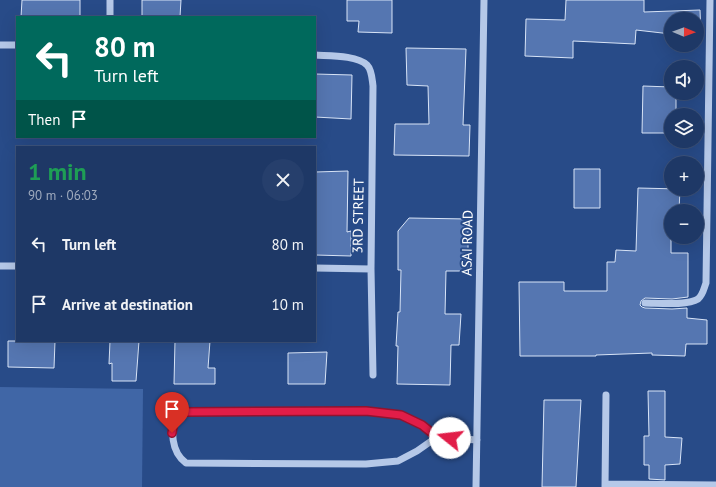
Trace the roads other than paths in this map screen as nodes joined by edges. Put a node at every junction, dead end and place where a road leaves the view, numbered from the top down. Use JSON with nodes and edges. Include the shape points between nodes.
{"nodes":[{"id":1,"x":110,"y":0,"type":"edge"},
{"id":2,"x":484,"y":0,"type":"edge"},
{"id":3,"x":710,"y":0,"type":"edge"},
{"id":4,"x":110,"y":16,"type":"edge"},
{"id":5,"x":0,"y":45,"type":"edge"},
{"id":6,"x":16,"y":46,"type":"edge"},
{"id":7,"x":316,"y":55,"type":"edge"},
{"id":8,"x":0,"y":266,"type":"edge"},
{"id":9,"x":16,"y":266,"type":"edge"},
{"id":10,"x":316,"y":268,"type":"edge"},
{"id":11,"x":371,"y":269,"type":"junction"},
{"id":12,"x":645,"y":303,"type":"dead end"},
{"id":13,"x":373,"y":375,"type":"dead end"},
{"id":14,"x":606,"y":395,"type":"dead end"},
{"id":15,"x":437,"y":437,"type":"junction"},
{"id":16,"x":477,"y":440,"type":"junction"},
{"id":17,"x":605,"y":485,"type":"edge"},
{"id":18,"x":716,"y":485,"type":"edge"},
{"id":19,"x":476,"y":487,"type":"edge"}],
"edges":[{"from":1,"to":4,"type":"street"},
{"from":2,"to":16,"type":"street","name":"ASAI ROAD"},
{"from":3,"to":12,"type":"street","via":[[706,282],[698,299],[687,303]]},
{"from":5,"to":6,"type":"street"},
{"from":7,"to":11,"type":"street","name":"3RD STREET","via":[[361,61],[368,66],[371,74]]},
{"from":8,"to":9,"type":"street"},
{"from":10,"to":11,"type":"street"},
{"from":11,"to":13,"type":"street","name":"3RD STREET"},
{"from":14,"to":17,"type":"street"},
{"from":15,"to":15,"type":"street","via":[[398,461],[366,464],[186,463],[180,459],[172,433],[174,421],[178,414],[184,412],[366,411],[401,415],[422,425]]},
{"from":15,"to":16,"type":"street"},
{"from":16,"to":19,"type":"street","name":"ASAI ROAD"},
{"from":17,"to":18,"type":"street"}]}
